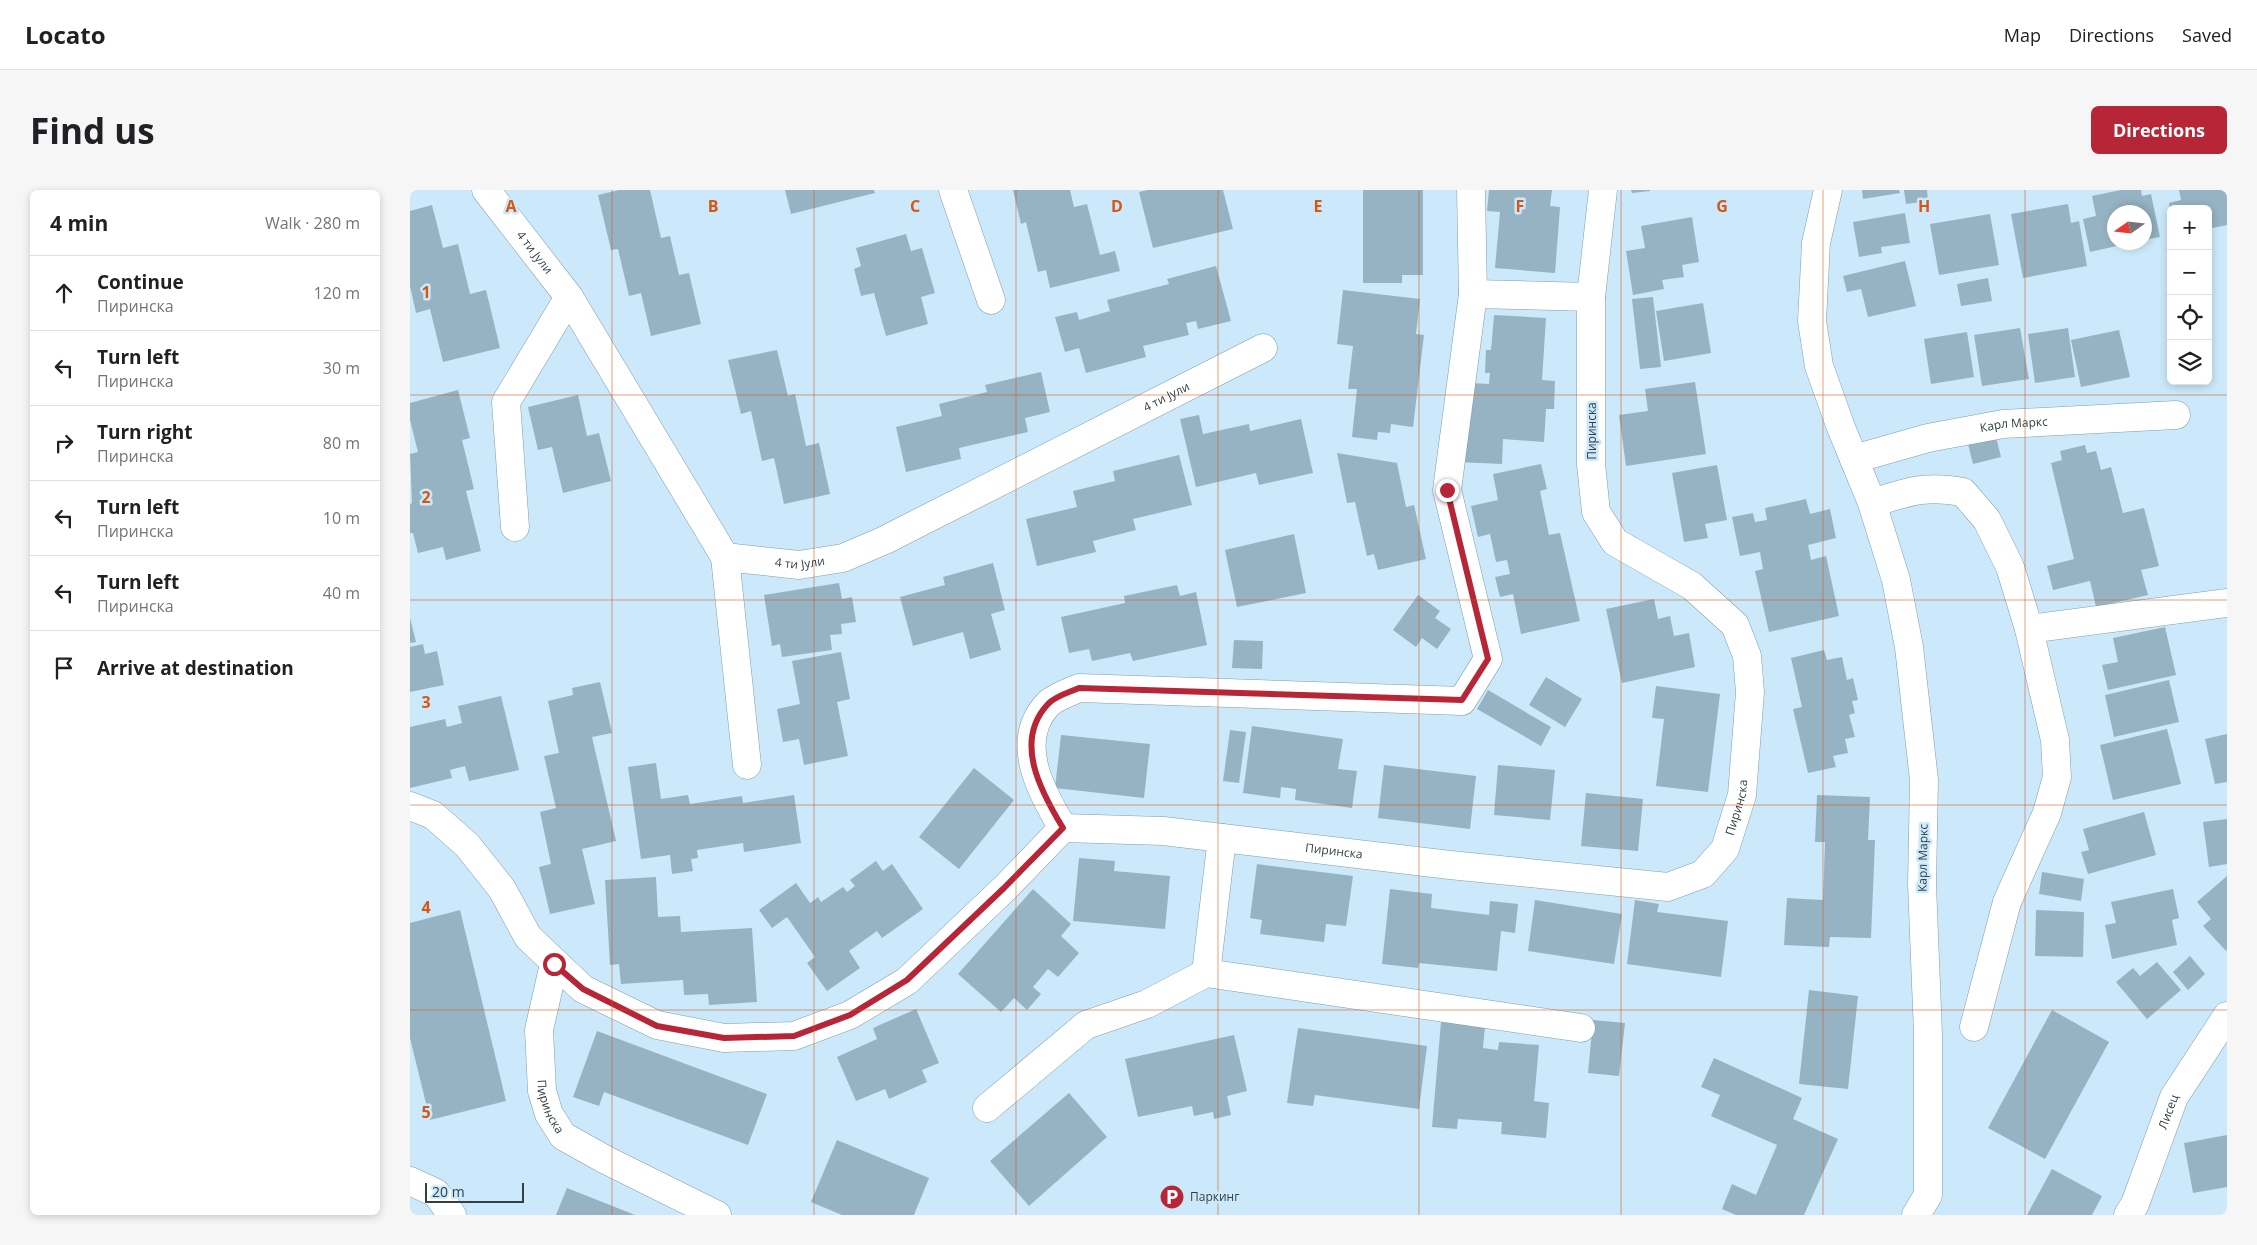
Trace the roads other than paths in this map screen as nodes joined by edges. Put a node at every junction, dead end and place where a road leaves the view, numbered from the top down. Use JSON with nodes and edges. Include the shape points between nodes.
{"nodes":[{"id":1,"x":486,"y":190,"type":"edge"},
{"id":2,"x":953,"y":190,"type":"edge"},
{"id":3,"x":1471,"y":190,"type":"edge"},
{"id":4,"x":1603,"y":190,"type":"edge"},
{"id":5,"x":1828,"y":190,"type":"edge"},
{"id":6,"x":1473,"y":294,"type":"junction"},
{"id":7,"x":569,"y":297,"type":"junction"},
{"id":8,"x":1591,"y":297,"type":"junction"},
{"id":9,"x":991,"y":300,"type":"dead end"},
{"id":10,"x":1263,"y":348,"type":"dead end"},
{"id":11,"x":2176,"y":415,"type":"dead end"},
{"id":12,"x":1854,"y":459,"type":"junction"},
{"id":13,"x":1872,"y":503,"type":"junction"},
{"id":14,"x":515,"y":527,"type":"dead end"},
{"id":15,"x":725,"y":557,"type":"junction"},
{"id":16,"x":2227,"y":603,"type":"edge"},
{"id":17,"x":2029,"y":629,"type":"junction"},
{"id":18,"x":747,"y":765,"type":"dead end"},
{"id":19,"x":410,"y":806,"type":"edge"},
{"id":20,"x":1063,"y":828,"type":"junction"},
{"id":21,"x":1222,"y":838,"type":"junction"},
{"id":22,"x":554,"y":964,"type":"junction"},
{"id":23,"x":1206,"y":973,"type":"junction"},
{"id":24,"x":2227,"y":1016,"type":"edge"},
{"id":25,"x":1974,"y":1027,"type":"dead end"},
{"id":26,"x":1581,"y":1028,"type":"dead end"},
{"id":27,"x":987,"y":1108,"type":"dead end"},
{"id":28,"x":410,"y":1181,"type":"edge"},
{"id":29,"x":452,"y":1215,"type":"edge"},
{"id":30,"x":717,"y":1215,"type":"edge"},
{"id":31,"x":1916,"y":1215,"type":"edge"},
{"id":32,"x":2128,"y":1215,"type":"edge"}],
"edges":[{"from":1,"to":7,"type":"street","name":"4 ти Јули"},
{"from":2,"to":9,"type":"street"},
{"from":3,"to":6,"type":"street"},
{"from":4,"to":8,"type":"street","name":"Пиринска"},
{"from":5,"to":12,"type":"street","name":"Карл Маркс","via":[[1816,243],[1812,320],[1819,366]]},
{"from":6,"to":8,"type":"street"},
{"from":6,"to":20,"type":"street","via":[[1447,490],[1488,659],[1462,700],[1079,688],[1049,702],[1032,728],[1033,765],[1046,800]]},
{"from":7,"to":14,"type":"street","via":[[506,402]]},
{"from":7,"to":15,"type":"street","name":"4 ти Јули"},
{"from":8,"to":21,"type":"street","name":"Пиринска","via":[[1592,464],[1596,512],[1615,542],[1692,586],[1735,625],[1747,656],[1750,692],[1742,795],[1725,849],[1703,874],[1668,887]]},
{"from":10,"to":15,"type":"street","name":"4 ти Јули","via":[[886,540],[843,558],[799,566]]},
{"from":11,"to":12,"type":"street","name":"Карл Маркс","via":[[2003,424],[1928,438]]},
{"from":12,"to":13,"type":"street","name":"Карл Маркс"},
{"from":13,"to":17,"type":"street","via":[[1918,490],[1940,488],[1963,492],[1987,520],[2010,567]]},
{"from":13,"to":31,"type":"street","name":"Карл Маркс","via":[[1896,580],[1909,647],[1924,780],[1922,884],[1928,1034],[1928,1194]]},
{"from":15,"to":18,"type":"street"},
{"from":16,"to":17,"type":"street"},
{"from":17,"to":25,"type":"street","via":[[2055,740],[2057,777],[2047,813],[2007,902]]},
{"from":19,"to":22,"type":"street","via":[[433,815],[467,845],[502,889],[528,937]]},
{"from":20,"to":21,"type":"street","name":"Пиринска","via":[[1163,830]]},
{"from":20,"to":22,"type":"street","via":[[907,980],[850,1015],[794,1036],[724,1038],[657,1026],[583,989]]},
{"from":21,"to":23,"type":"street"},
{"from":22,"to":30,"type":"street","name":"Пиринска","via":[[538,1030],[542,1091],[558,1129],[563,1136],[606,1160]]},
{"from":23,"to":26,"type":"street"},
{"from":23,"to":27,"type":"street","via":[[1147,1004],[1086,1025]]},
{"from":24,"to":32,"type":"street","name":"Лисец","via":[[2174,1097],[2135,1204]]},
{"from":28,"to":29,"type":"street","via":[[436,1193]]}]}
